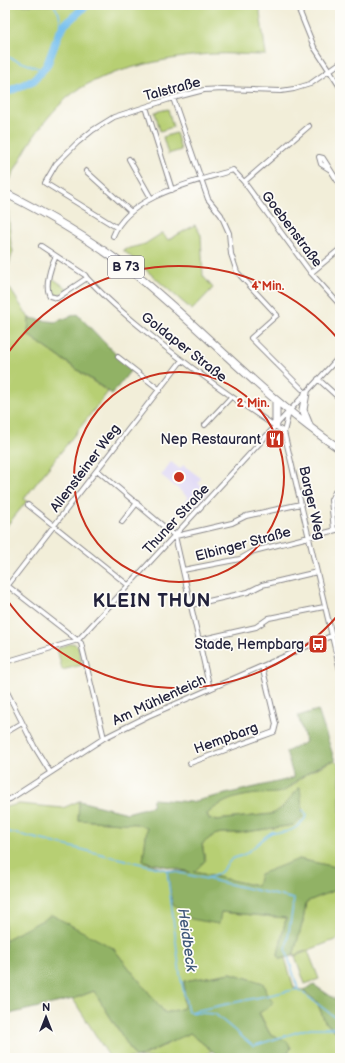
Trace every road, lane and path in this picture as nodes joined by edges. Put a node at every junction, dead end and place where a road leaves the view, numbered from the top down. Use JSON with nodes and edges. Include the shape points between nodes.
{"nodes":[{"id":1,"x":297,"y":5,"type":"edge"},
{"id":2,"x":340,"y":63,"type":"edge"},
{"id":3,"x":328,"y":71,"type":"junction"},
{"id":4,"x":340,"y":87,"type":"edge"},
{"id":5,"x":173,"y":98,"type":"junction"},
{"id":6,"x":146,"y":107,"type":"junction"},
{"id":7,"x":309,"y":126,"type":"dead end"},
{"id":8,"x":129,"y":159,"type":"dead end"},
{"id":9,"x":329,"y":169,"type":"dead end"},
{"id":10,"x":86,"y":171,"type":"dead end"},
{"id":11,"x":201,"y":181,"type":"junction"},
{"id":12,"x":244,"y":182,"type":"junction"},
{"id":13,"x":340,"y":185,"type":"edge"},
{"id":14,"x":172,"y":190,"type":"junction"},
{"id":15,"x":5,"y":193,"type":"edge"},
{"id":16,"x":151,"y":198,"type":"junction"},
{"id":17,"x":131,"y":212,"type":"junction"},
{"id":18,"x":116,"y":228,"type":"junction"},
{"id":19,"x":113,"y":236,"type":"dead end"},
{"id":20,"x":41,"y":246,"type":"dead end"},
{"id":21,"x":340,"y":249,"type":"edge"},
{"id":22,"x":56,"y":256,"type":"junction"},
{"id":23,"x":312,"y":273,"type":"junction"},
{"id":24,"x":87,"y":278,"type":"junction"},
{"id":25,"x":340,"y":305,"type":"edge"},
{"id":26,"x":340,"y":356,"type":"edge"},
{"id":27,"x":118,"y":357,"type":"dead end"},
{"id":28,"x":182,"y":360,"type":"junction"},
{"id":29,"x":318,"y":379,"type":"junction"},
{"id":30,"x":160,"y":390,"type":"junction"},
{"id":31,"x":304,"y":391,"type":"junction"},
{"id":32,"x":231,"y":397,"type":"junction"},
{"id":33,"x":340,"y":399,"type":"edge"},
{"id":34,"x":276,"y":400,"type":"junction"},
{"id":35,"x":289,"y":412,"type":"junction"},
{"id":36,"x":205,"y":425,"type":"dead end"},
{"id":37,"x":276,"y":425,"type":"junction"},
{"id":38,"x":310,"y":427,"type":"junction"},
{"id":39,"x":284,"y":432,"type":"junction"},
{"id":40,"x":340,"y":449,"type":"edge"},
{"id":41,"x":97,"y":470,"type":"junction"},
{"id":42,"x":340,"y":482,"type":"edge"},
{"id":43,"x":137,"y":503,"type":"junction"},
{"id":44,"x":301,"y":504,"type":"junction"},
{"id":45,"x":28,"y":505,"type":"dead end"},
{"id":46,"x":122,"y":522,"type":"dead end"},
{"id":47,"x":54,"y":526,"type":"junction"},
{"id":48,"x":340,"y":529,"type":"edge"},
{"id":49,"x":334,"y":530,"type":"junction"},
{"id":50,"x":175,"y":536,"type":"junction"},
{"id":51,"x":308,"y":537,"type":"junction"},
{"id":52,"x":183,"y":570,"type":"junction"},
{"id":53,"x":317,"y":572,"type":"junction"},
{"id":54,"x":128,"y":586,"type":"junction"},
{"id":55,"x":6,"y":588,"type":"edge"},
{"id":56,"x":191,"y":606,"type":"junction"},
{"id":57,"x":324,"y":607,"type":"junction"},
{"id":58,"x":340,"y":632,"type":"edge"},
{"id":59,"x":331,"y":635,"type":"junction"},
{"id":60,"x":78,"y":640,"type":"junction"},
{"id":61,"x":199,"y":640,"type":"junction"},
{"id":62,"x":5,"y":662,"type":"edge"},
{"id":63,"x":262,"y":666,"type":"junction"},
{"id":64,"x":340,"y":670,"type":"edge"},
{"id":65,"x":5,"y":688,"type":"edge"},
{"id":66,"x":210,"y":689,"type":"junction"},
{"id":67,"x":22,"y":723,"type":"junction"},
{"id":68,"x":5,"y":733,"type":"edge"},
{"id":69,"x":104,"y":738,"type":"junction"},
{"id":70,"x":190,"y":763,"type":"dead end"},
{"id":71,"x":50,"y":772,"type":"junction"},
{"id":72,"x":5,"y":801,"type":"edge"}],
"edges":[{"from":1,"to":3,"type":"street","via":[[308,34]]},
{"from":2,"to":3,"type":"street","name":"Talstraße"},
{"from":3,"to":4,"type":"street"},
{"from":3,"to":5,"type":"street","name":"Talstraße","via":[[310,84],[294,89],[204,90]]},
{"from":5,"to":6,"type":"street","name":"Talstraße"},
{"from":5,"to":11,"type":"street"},
{"from":6,"to":14,"type":"street"},
{"from":6,"to":18,"type":"street","name":"Talstraße","via":[[114,117],[94,130],[56,164],[45,183]]},
{"from":7,"to":12,"type":"street"},
{"from":8,"to":16,"type":"street"},
{"from":9,"to":13,"type":"street"},
{"from":10,"to":17,"type":"street"},
{"from":11,"to":12,"type":"street","name":"Goebenstraße","via":[[233,170]]},
{"from":11,"to":14,"type":"street"},
{"from":11,"to":31,"type":"street","via":[[208,199],[230,233],[231,254],[238,272],[277,315],[251,338]]},
{"from":12,"to":23,"type":"street","name":"Goebenstraße"},
{"from":14,"to":16,"type":"street"},
{"from":15,"to":34,"type":"main road","number":"B 73","via":[[49,216],[110,255],[161,296]]},
{"from":16,"to":17,"type":"street"},
{"from":17,"to":18,"type":"street"},
{"from":18,"to":19,"type":"street"},
{"from":20,"to":22,"type":"street","name":"Goldaper Straße"},
{"from":21,"to":23,"type":"street"},
{"from":22,"to":24,"type":"street","name":"Goldaper Straße"},
{"from":22,"to":24,"type":"street","via":[[52,264],[48,290],[50,296],[60,297]]},
{"from":23,"to":25,"type":"street","name":"Goebenstraße"},
{"from":24,"to":28,"type":"street","name":"Goldaper Straße","via":[[106,299]]},
{"from":26,"to":29,"type":"street","name":"Thuner Straße"},
{"from":27,"to":30,"type":"street"},
{"from":28,"to":30,"type":"street","name":"Allensteiner Weg"},
{"from":28,"to":32,"type":"street","name":"Goldaper Straße"},
{"from":29,"to":31,"type":"street","name":"Thuner Straße"},
{"from":29,"to":33,"type":"street"},
{"from":30,"to":41,"type":"street","name":"Allensteiner Weg","via":[[144,407]]},
{"from":31,"to":35,"type":"street","name":"Thuner Straße"},
{"from":31,"to":38,"type":"main road","via":[[302,410]]},
{"from":32,"to":36,"type":"street"},
{"from":32,"to":37,"type":"street","name":"Goldaper Straße"},
{"from":34,"to":35,"type":"main road","number":"B 73"},
{"from":34,"to":37,"type":"main road"},
{"from":35,"to":37,"type":"street","name":"Thuner Straße"},
{"from":35,"to":38,"type":"main road","number":"B 73"},
{"from":35,"to":39,"type":"street","name":"Barger Weg"},
{"from":37,"to":39,"type":"street","name":"Goldaper Straße"},
{"from":37,"to":50,"type":"street","name":"Thuner Straße"},
{"from":38,"to":40,"type":"main road","number":"B 73"},
{"from":39,"to":44,"type":"street","name":"Barger Weg"},
{"from":41,"to":43,"type":"street"},
{"from":41,"to":47,"type":"street","name":"Allensteiner Weg"},
{"from":42,"to":49,"type":"street","via":[[331,500]]},
{"from":43,"to":46,"type":"street"},
{"from":43,"to":50,"type":"street"},
{"from":44,"to":50,"type":"street"},
{"from":44,"to":51,"type":"street","name":"Barger Weg"},
{"from":45,"to":47,"type":"street"},
{"from":47,"to":54,"type":"street"},
{"from":47,"to":55,"type":"street","name":"Allensteiner Weg"},
{"from":48,"to":49,"type":"street","name":"Elbinger Straße"},
{"from":49,"to":51,"type":"street","name":"Elbinger Straße"},
{"from":50,"to":52,"type":"street"},
{"from":50,"to":54,"type":"street","name":"Thuner Straße"},
{"from":51,"to":52,"type":"street","name":"Elbinger Straße","via":[[254,551],[240,559]]},
{"from":51,"to":53,"type":"street","name":"Barger Weg"},
{"from":52,"to":56,"type":"street"},
{"from":53,"to":56,"type":"street"},
{"from":53,"to":57,"type":"street","name":"Barger Weg"},
{"from":54,"to":60,"type":"street","name":"Thuner Straße"},
{"from":55,"to":60,"type":"street"},
{"from":56,"to":61,"type":"street"},
{"from":57,"to":59,"type":"street","name":"Barger Weg"},
{"from":57,"to":61,"type":"street","via":[[269,618],[256,627]]},
{"from":58,"to":59,"type":"street","name":"Am Mühlenteich"},
{"from":59,"to":63,"type":"street","name":"Am Mühlenteich"},
{"from":59,"to":64,"type":"street","name":"Barger Weg"},
{"from":60,"to":62,"type":"street"},
{"from":60,"to":69,"type":"street","via":[[81,643]]},
{"from":61,"to":66,"type":"street"},
{"from":63,"to":66,"type":"street","name":"Am Mühlenteich"},
{"from":63,"to":70,"type":"street","name":"Hempbarg","via":[[276,724],[274,732]]},
{"from":65,"to":67,"type":"street"},
{"from":66,"to":69,"type":"street","name":"Am Mühlenteich"},
{"from":67,"to":68,"type":"street"},
{"from":67,"to":71,"type":"street"},
{"from":69,"to":71,"type":"street","name":"Am Mühlenteich"},
{"from":71,"to":72,"type":"street","name":"Am Mühlenteich"}]}
